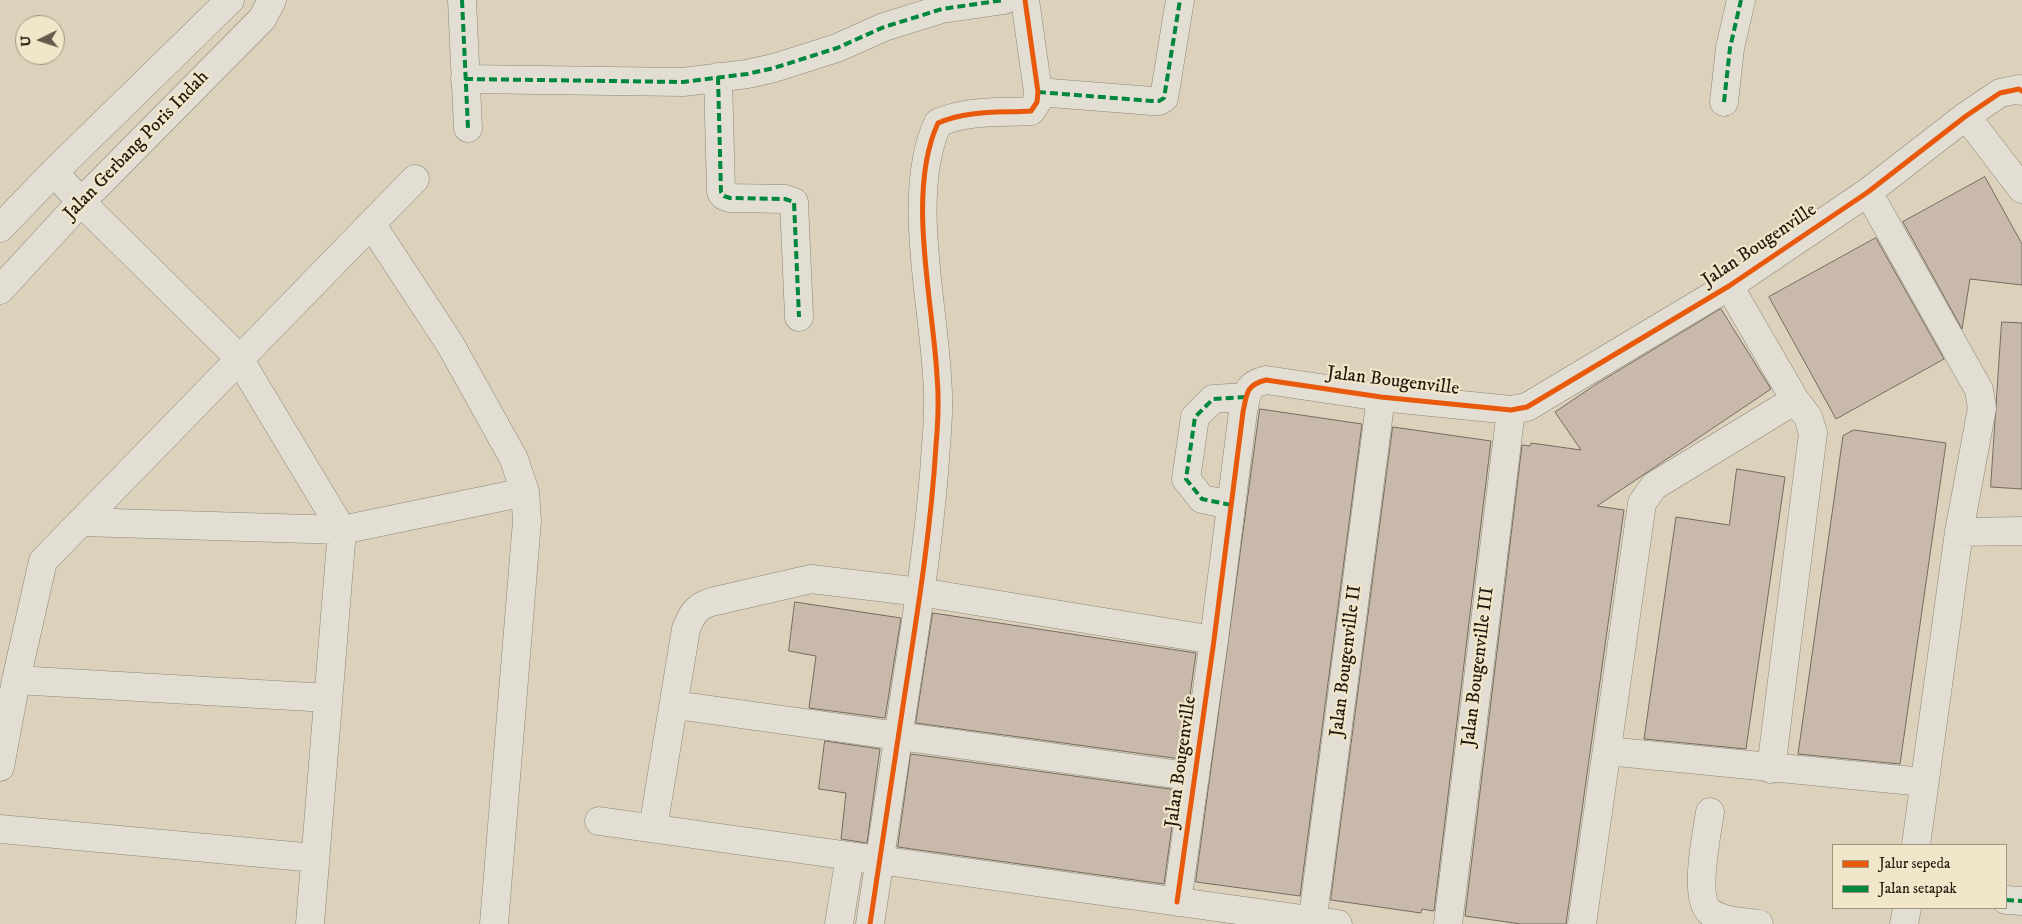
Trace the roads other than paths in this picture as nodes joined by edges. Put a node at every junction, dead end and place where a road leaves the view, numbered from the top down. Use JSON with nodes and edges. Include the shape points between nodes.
{"nodes":[{"id":1,"x":230,"y":0,"type":"edge"},
{"id":2,"x":272,"y":0,"type":"edge"},
{"id":3,"x":462,"y":0,"type":"edge"},
{"id":4,"x":1004,"y":0,"type":"edge"},
{"id":5,"x":1025,"y":0,"type":"edge"},
{"id":6,"x":1180,"y":0,"type":"edge"},
{"id":7,"x":1741,"y":0,"type":"edge"},
{"id":8,"x":718,"y":77,"type":"junction"},
{"id":9,"x":465,"y":79,"type":"junction"},
{"id":10,"x":1038,"y":92,"type":"junction"},
{"id":11,"x":2022,"y":92,"type":"edge"},
{"id":12,"x":1724,"y":102,"type":"dead end"},
{"id":13,"x":1966,"y":116,"type":"junction"},
{"id":14,"x":468,"y":128,"type":"dead end"},
{"id":15,"x":54,"y":172,"type":"junction"},
{"id":16,"x":415,"y":178,"type":"dead end"},
{"id":17,"x":2022,"y":189,"type":"edge"},
{"id":18,"x":1868,"y":192,"type":"junction"},
{"id":19,"x":81,"y":202,"type":"junction"},
{"id":20,"x":372,"y":225,"type":"junction"},
{"id":21,"x":0,"y":228,"type":"edge"},
{"id":22,"x":1729,"y":286,"type":"junction"},
{"id":23,"x":0,"y":290,"type":"edge"},
{"id":24,"x":799,"y":317,"type":"dead end"},
{"id":25,"x":238,"y":357,"type":"junction"},
{"id":26,"x":1246,"y":397,"type":"junction"},
{"id":27,"x":1381,"y":397,"type":"junction"},
{"id":28,"x":1795,"y":400,"type":"junction"},
{"id":29,"x":1511,"y":410,"type":"junction"},
{"id":30,"x":525,"y":492,"type":"junction"},
{"id":31,"x":1231,"y":505,"type":"junction"},
{"id":32,"x":82,"y":522,"type":"junction"},
{"id":33,"x":342,"y":530,"type":"junction"},
{"id":34,"x":2022,"y":531,"type":"edge"},
{"id":35,"x":1959,"y":532,"type":"junction"},
{"id":36,"x":920,"y":592,"type":"junction"},
{"id":37,"x":1214,"y":640,"type":"junction"},
{"id":38,"x":16,"y":680,"type":"junction"},
{"id":39,"x":328,"y":698,"type":"junction"},
{"id":40,"x":674,"y":705,"type":"junction"},
{"id":41,"x":898,"y":737,"type":"junction"},
{"id":42,"x":1607,"y":751,"type":"junction"},
{"id":43,"x":0,"y":767,"type":"edge"},
{"id":44,"x":1771,"y":768,"type":"junction"},
{"id":45,"x":1195,"y":777,"type":"junction"},
{"id":46,"x":1923,"y":782,"type":"junction"},
{"id":47,"x":1710,"y":812,"type":"dead end"},
{"id":48,"x":599,"y":820,"type":"dead end"},
{"id":49,"x":653,"y":828,"type":"junction"},
{"id":50,"x":0,"y":829,"type":"edge"},
{"id":51,"x":1916,"y":844,"type":"edge"},
{"id":52,"x":850,"y":856,"type":"junction"},
{"id":53,"x":314,"y":858,"type":"junction"},
{"id":54,"x":880,"y":860,"type":"junction"},
{"id":55,"x":2007,"y":900,"type":"edge"},
{"id":56,"x":2022,"y":901,"type":"edge"},
{"id":57,"x":1177,"y":902,"type":"junction"},
{"id":58,"x":1907,"y":909,"type":"edge"},
{"id":59,"x":1321,"y":923,"type":"edge"},
{"id":60,"x":1750,"y":923,"type":"edge"},
{"id":61,"x":310,"y":924,"type":"edge"},
{"id":62,"x":494,"y":924,"type":"edge"},
{"id":63,"x":839,"y":924,"type":"edge"},
{"id":64,"x":870,"y":924,"type":"edge"},
{"id":65,"x":1448,"y":924,"type":"edge"},
{"id":66,"x":1582,"y":924,"type":"edge"},
{"id":67,"x":1904,"y":924,"type":"edge"}],
"edges":[{"from":1,"to":15,"type":"street","name":"Jalan Gerbang Poris Indah"},
{"from":2,"to":19,"type":"street","name":"Jalan Gerbang Poris Indah","via":[[262,18]]},
{"from":3,"to":9,"type":"street"},
{"from":4,"to":8,"type":"street","via":[[942,9],[774,68]]},
{"from":5,"to":10,"type":"street"},
{"from":6,"to":10,"type":"street","via":[[1164,98],[1159,102]]},
{"from":7,"to":12,"type":"street","via":[[1730,48]]},
{"from":8,"to":9,"type":"street","via":[[683,82]]},
{"from":8,"to":24,"type":"street","via":[[721,192],[730,198],[794,202]]},
{"from":9,"to":14,"type":"street"},
{"from":10,"to":36,"type":"street","via":[[1037,102],[1031,111],[954,116],[938,123],[930,140],[923,215],[937,377],[937,443]]},
{"from":11,"to":13,"type":"street","name":"Jalan Bougenville","via":[[2019,89],[2000,93]]},
{"from":13,"to":17,"type":"street"},
{"from":13,"to":18,"type":"street","name":"Jalan Bougenville"},
{"from":15,"to":19,"type":"street"},
{"from":15,"to":21,"type":"street","name":"Jalan Gerbang Poris Indah"},
{"from":16,"to":20,"type":"street"},
{"from":18,"to":22,"type":"street","name":"Jalan Bougenville"},
{"from":18,"to":35,"type":"street","via":[[1979,390],[1982,408]]},
{"from":19,"to":23,"type":"street","name":"Jalan Gerbang Poris Indah"},
{"from":19,"to":25,"type":"street"},
{"from":20,"to":25,"type":"street"},
{"from":20,"to":30,"type":"street","via":[[450,344],[514,459]]},
{"from":22,"to":28,"type":"street"},
{"from":22,"to":29,"type":"street","name":"Jalan Bougenville","via":[[1540,400]]},
{"from":25,"to":32,"type":"street"},
{"from":25,"to":33,"type":"street"},
{"from":26,"to":27,"type":"street","name":"Jalan Bougenville","via":[[1249,388],[1266,380]]},
{"from":26,"to":31,"type":"street","name":"Jalan Bougenville"},
{"from":26,"to":31,"type":"street","via":[[1212,399],[1194,417],[1186,478],[1202,499]]},
{"from":27,"to":29,"type":"street","name":"Jalan Bougenville"},
{"from":27,"to":59,"type":"street","name":"Jalan Bougenville II"},
{"from":28,"to":42,"type":"street","via":[[1654,486],[1642,503]]},
{"from":28,"to":44,"type":"street","via":[[1808,417],[1813,432]]},
{"from":29,"to":65,"type":"street","name":"Jalan Bougenville III"},
{"from":30,"to":33,"type":"street"},
{"from":30,"to":62,"type":"street","via":[[527,521]]},
{"from":31,"to":37,"type":"street","name":"Jalan Bougenville"},
{"from":32,"to":33,"type":"street"},
{"from":32,"to":38,"type":"street","via":[[43,561]]},
{"from":33,"to":39,"type":"street"},
{"from":34,"to":35,"type":"street"},
{"from":35,"to":46,"type":"street"},
{"from":36,"to":37,"type":"street"},
{"from":36,"to":40,"type":"street","via":[[811,579],[700,606],[692,614],[686,629]]},
{"from":36,"to":41,"type":"street"},
{"from":37,"to":45,"type":"street","name":"Jalan Bougenville"},
{"from":38,"to":39,"type":"street"},
{"from":38,"to":43,"type":"street"},
{"from":39,"to":53,"type":"street"},
{"from":40,"to":41,"type":"street"},
{"from":40,"to":49,"type":"street"},
{"from":41,"to":45,"type":"street"},
{"from":41,"to":54,"type":"street"},
{"from":42,"to":44,"type":"street"},
{"from":42,"to":66,"type":"street"},
{"from":44,"to":46,"type":"street"},
{"from":45,"to":57,"type":"street","name":"Jalan Bougenville"},
{"from":46,"to":51,"type":"street"},
{"from":47,"to":60,"type":"street","via":[[1701,883],[1704,903],[1709,911],[1720,917]]},
{"from":48,"to":49,"type":"street"},
{"from":49,"to":52,"type":"street"},
{"from":50,"to":53,"type":"street"},
{"from":52,"to":54,"type":"street"},
{"from":52,"to":63,"type":"street"},
{"from":53,"to":61,"type":"street"},
{"from":54,"to":57,"type":"street"},
{"from":54,"to":64,"type":"street"},
{"from":55,"to":56,"type":"street"},
{"from":57,"to":59,"type":"street"},
{"from":58,"to":67,"type":"street"}]}
